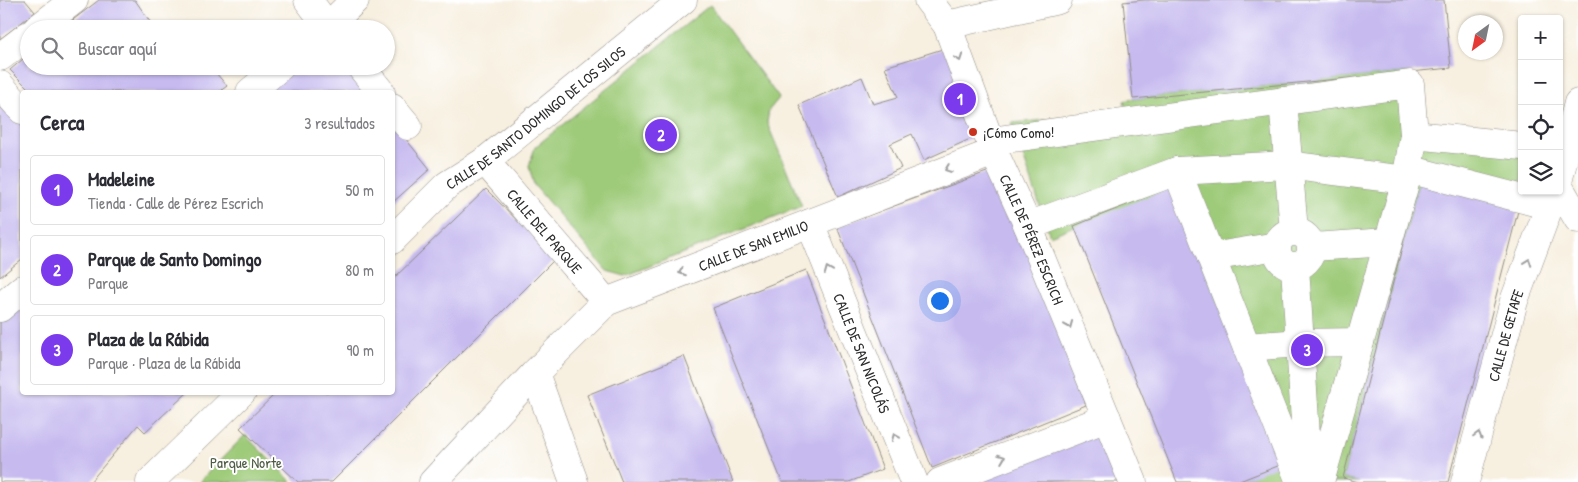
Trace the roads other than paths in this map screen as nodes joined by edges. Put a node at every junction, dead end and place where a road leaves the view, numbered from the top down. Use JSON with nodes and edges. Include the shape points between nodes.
{"nodes":[{"id":1,"x":74,"y":0,"type":"edge"},
{"id":2,"x":308,"y":0,"type":"edge"},
{"id":3,"x":355,"y":0,"type":"edge"},
{"id":4,"x":683,"y":0,"type":"edge"},
{"id":5,"x":928,"y":0,"type":"edge"},
{"id":6,"x":1058,"y":0,"type":"edge"},
{"id":7,"x":48,"y":20,"type":"edge"},
{"id":8,"x":322,"y":20,"type":"edge"},
{"id":9,"x":336,"y":20,"type":"edge"},
{"id":10,"x":947,"y":25,"type":"junction"},
{"id":11,"x":20,"y":42,"type":"edge"},
{"id":12,"x":0,"y":57,"type":"edge"},
{"id":13,"x":270,"y":75,"type":"edge"},
{"id":14,"x":367,"y":75,"type":"edge"},
{"id":15,"x":0,"y":85,"type":"edge"},
{"id":16,"x":252,"y":90,"type":"edge"},
{"id":17,"x":379,"y":90,"type":"edge"},
{"id":18,"x":1283,"y":101,"type":"junction"},
{"id":19,"x":1578,"y":103,"type":"edge"},
{"id":20,"x":20,"y":108,"type":"edge"},
{"id":21,"x":1414,"y":135,"type":"junction"},
{"id":22,"x":992,"y":146,"type":"junction"},
{"id":23,"x":1518,"y":146,"type":"edge"},
{"id":24,"x":1563,"y":150,"type":"edge"},
{"id":25,"x":485,"y":161,"type":"junction"},
{"id":26,"x":1287,"y":164,"type":"junction"},
{"id":27,"x":1177,"y":171,"type":"junction"},
{"id":28,"x":1407,"y":175,"type":"junction"},
{"id":29,"x":1578,"y":184,"type":"edge"},
{"id":30,"x":1518,"y":188,"type":"edge"},
{"id":31,"x":1563,"y":189,"type":"edge"},
{"id":32,"x":1555,"y":195,"type":"edge"},
{"id":33,"x":1558,"y":195,"type":"edge"},
{"id":34,"x":1578,"y":219,"type":"edge"},
{"id":35,"x":810,"y":223,"type":"junction"},
{"id":36,"x":1028,"y":226,"type":"junction"},
{"id":37,"x":395,"y":237,"type":"edge"},
{"id":38,"x":1388,"y":242,"type":"junction"},
{"id":39,"x":1294,"y":248,"type":"junction"},
{"id":40,"x":1211,"y":257,"type":"junction"},
{"id":41,"x":20,"y":291,"type":"edge"},
{"id":42,"x":606,"y":302,"type":"junction"},
{"id":43,"x":0,"y":308,"type":"edge"},
{"id":44,"x":1360,"y":342,"type":"junction"},
{"id":45,"x":1300,"y":343,"type":"junction"},
{"id":46,"x":1247,"y":347,"type":"junction"},
{"id":47,"x":535,"y":373,"type":"junction"},
{"id":48,"x":239,"y":395,"type":"edge"},
{"id":49,"x":1107,"y":418,"type":"junction"},
{"id":50,"x":150,"y":482,"type":"edge"},
{"id":51,"x":433,"y":482,"type":"edge"},
{"id":52,"x":574,"y":482,"type":"edge"},
{"id":53,"x":914,"y":482,"type":"edge"},
{"id":54,"x":940,"y":482,"type":"edge"},
{"id":55,"x":1133,"y":482,"type":"edge"},
{"id":56,"x":1300,"y":482,"type":"edge"},
{"id":57,"x":1310,"y":482,"type":"edge"},
{"id":58,"x":1320,"y":482,"type":"edge"},
{"id":59,"x":1465,"y":482,"type":"edge"}],
"edges":[{"from":1,"to":7,"type":"street"},
{"from":2,"to":8,"type":"street"},
{"from":3,"to":9,"type":"street"},
{"from":4,"to":25,"type":"street","name":"CALLE DE SANTO DOMINGO DE LOS SILOS"},
{"from":5,"to":10,"type":"street","name":"CALLE DE PÉREZ ESCRICH"},
{"from":6,"to":10,"type":"street"},
{"from":10,"to":22,"type":"street","name":"CALLE DE PÉREZ ESCRICH","one_way":true},
{"from":11,"to":12,"type":"street"},
{"from":13,"to":16,"type":"street"},
{"from":14,"to":17,"type":"street"},
{"from":15,"to":20,"type":"street"},
{"from":18,"to":21,"type":"street","name":"CALLE DE SAN EMILIO","via":[[1410,84]]},
{"from":18,"to":22,"type":"street","name":"CALLE DE SAN EMILIO"},
{"from":18,"to":26,"type":"street"},
{"from":19,"to":24,"type":"street"},
{"from":21,"to":23,"type":"street"},
{"from":21,"to":28,"type":"street"},
{"from":22,"to":35,"type":"street","name":"CALLE DE SAN EMILIO","one_way":true},
{"from":22,"to":36,"type":"street","name":"CALLE DE PÉREZ ESCRICH"},
{"from":25,"to":37,"type":"street","name":"CALLE DE SANTO DOMINGO DE LOS SILOS","via":[[447,185]]},
{"from":25,"to":42,"type":"street","name":"CALLE DEL PARQUE"},
{"from":26,"to":27,"type":"street"},
{"from":26,"to":28,"type":"street"},
{"from":26,"to":39,"type":"street"},
{"from":27,"to":36,"type":"street"},
{"from":27,"to":40,"type":"street"},
{"from":28,"to":30,"type":"street"},
{"from":28,"to":38,"type":"street"},
{"from":29,"to":31,"type":"street"},
{"from":59,"to":32,"type":"street","name":"CALLE DE GETAFE","one_way":true,"via":[[1514,301]]},
{"from":33,"to":34,"type":"street"},
{"from":35,"to":42,"type":"street","name":"CALLE DE SAN EMILIO","one_way":true},
{"from":53,"to":35,"type":"street","name":"CALLE DE SAN NICOLÁS","one_way":true},
{"from":36,"to":49,"type":"street","name":"CALLE DE PÉREZ ESCRICH","one_way":true},
{"from":38,"to":39,"type":"street"},
{"from":38,"to":44,"type":"street"},
{"from":39,"to":40,"type":"street"},
{"from":39,"to":45,"type":"street"},
{"from":40,"to":46,"type":"street"},
{"from":41,"to":43,"type":"street"},
{"from":42,"to":47,"type":"street","name":"CALLE DE SAN EMILIO"},
{"from":44,"to":45,"type":"street"},
{"from":44,"to":58,"type":"street"},
{"from":45,"to":46,"type":"street"},
{"from":45,"to":57,"type":"street"},
{"from":46,"to":56,"type":"street"},
{"from":47,"to":51,"type":"street","name":"CALLE DE SAN EMILIO"},
{"from":47,"to":52,"type":"street"},
{"from":48,"to":50,"type":"street"},
{"from":54,"to":49,"type":"street","one_way":true},
{"from":49,"to":55,"type":"street","name":"CALLE DE PÉREZ ESCRICH"}]}
